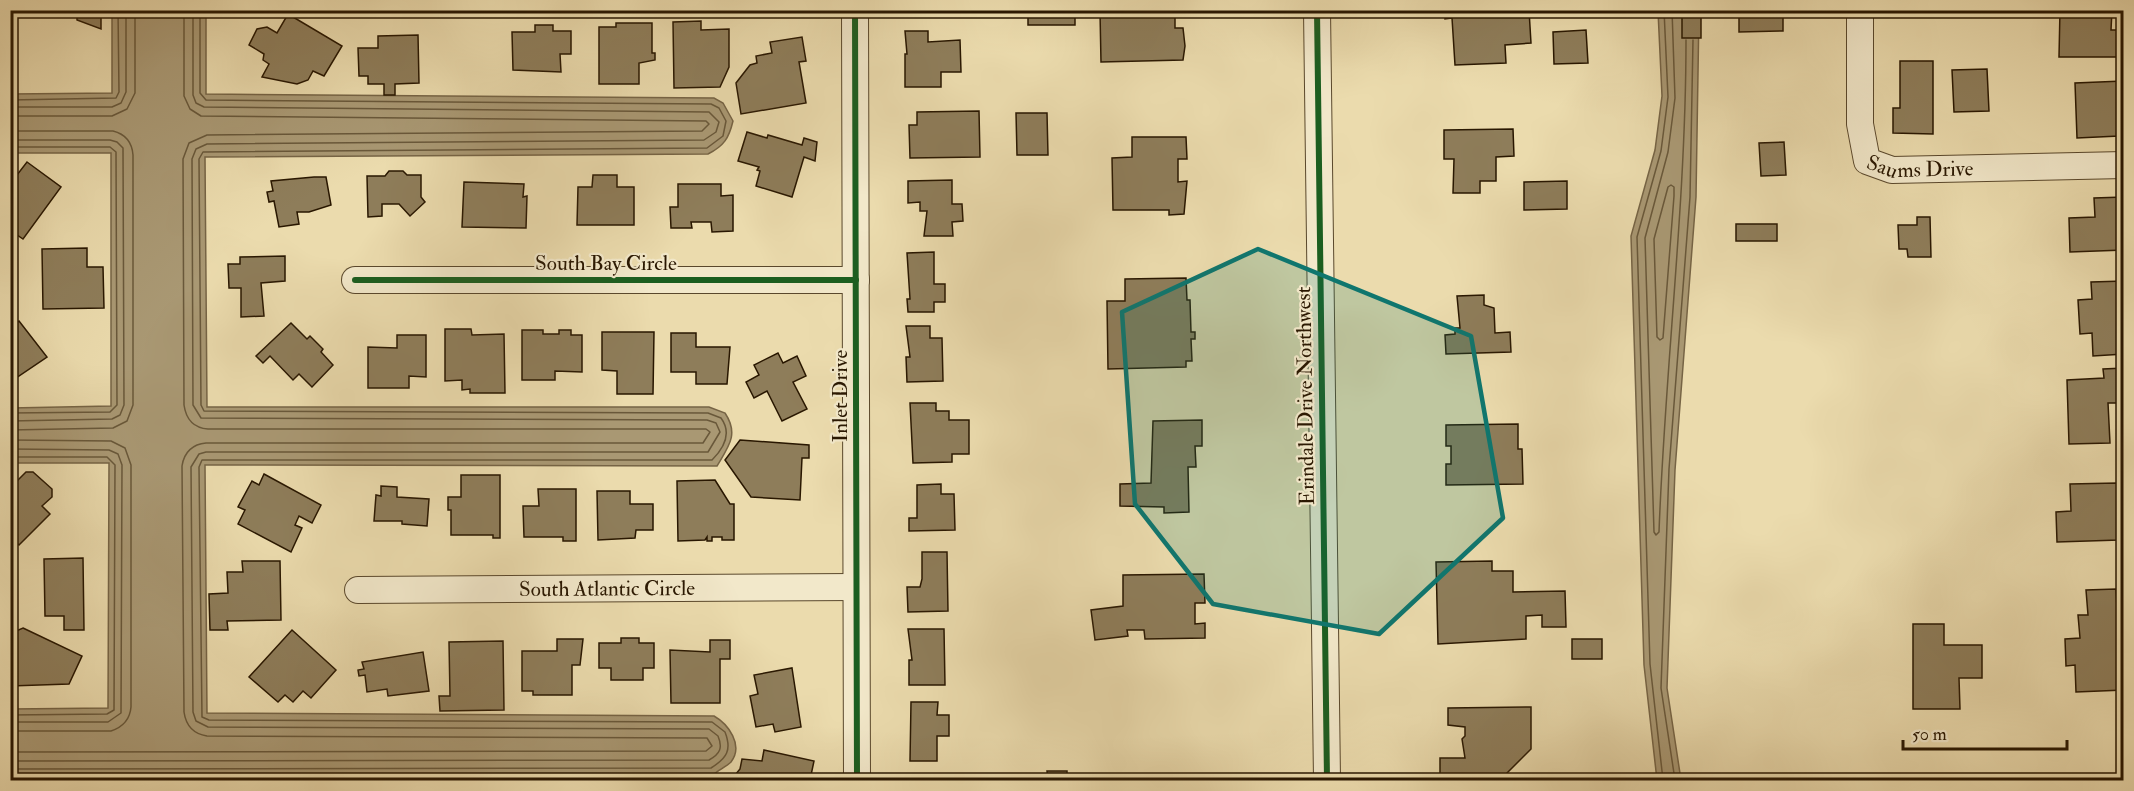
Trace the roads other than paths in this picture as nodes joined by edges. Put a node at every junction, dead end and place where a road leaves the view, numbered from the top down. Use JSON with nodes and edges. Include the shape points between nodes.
{"nodes":[{"id":1,"x":855,"y":10,"type":"edge"},
{"id":2,"x":1317,"y":10,"type":"edge"},
{"id":3,"x":1860,"y":10,"type":"edge"},
{"id":4,"x":2124,"y":165,"type":"edge"},
{"id":5,"x":356,"y":280,"type":"dead end"},
{"id":6,"x":856,"y":280,"type":"junction"},
{"id":7,"x":856,"y":587,"type":"junction"},
{"id":8,"x":358,"y":590,"type":"dead end"},
{"id":9,"x":857,"y":780,"type":"edge"},
{"id":10,"x":1327,"y":780,"type":"edge"}],
"edges":[{"from":1,"to":6,"type":"street","name":"Inlet Drive"},
{"from":2,"to":10,"type":"street","name":"Erindale Drive Northwest"},
{"from":3,"to":4,"type":"street","name":"Saums Drive","via":[[1860,124],[1868,161],[1892,170]]},
{"from":5,"to":6,"type":"street","name":"South Bay Circle"},
{"from":6,"to":7,"type":"street","name":"Inlet Drive"},
{"from":7,"to":8,"type":"street","name":"South Atlantic Circle"},
{"from":7,"to":9,"type":"street","name":"Inlet Drive"}]}
